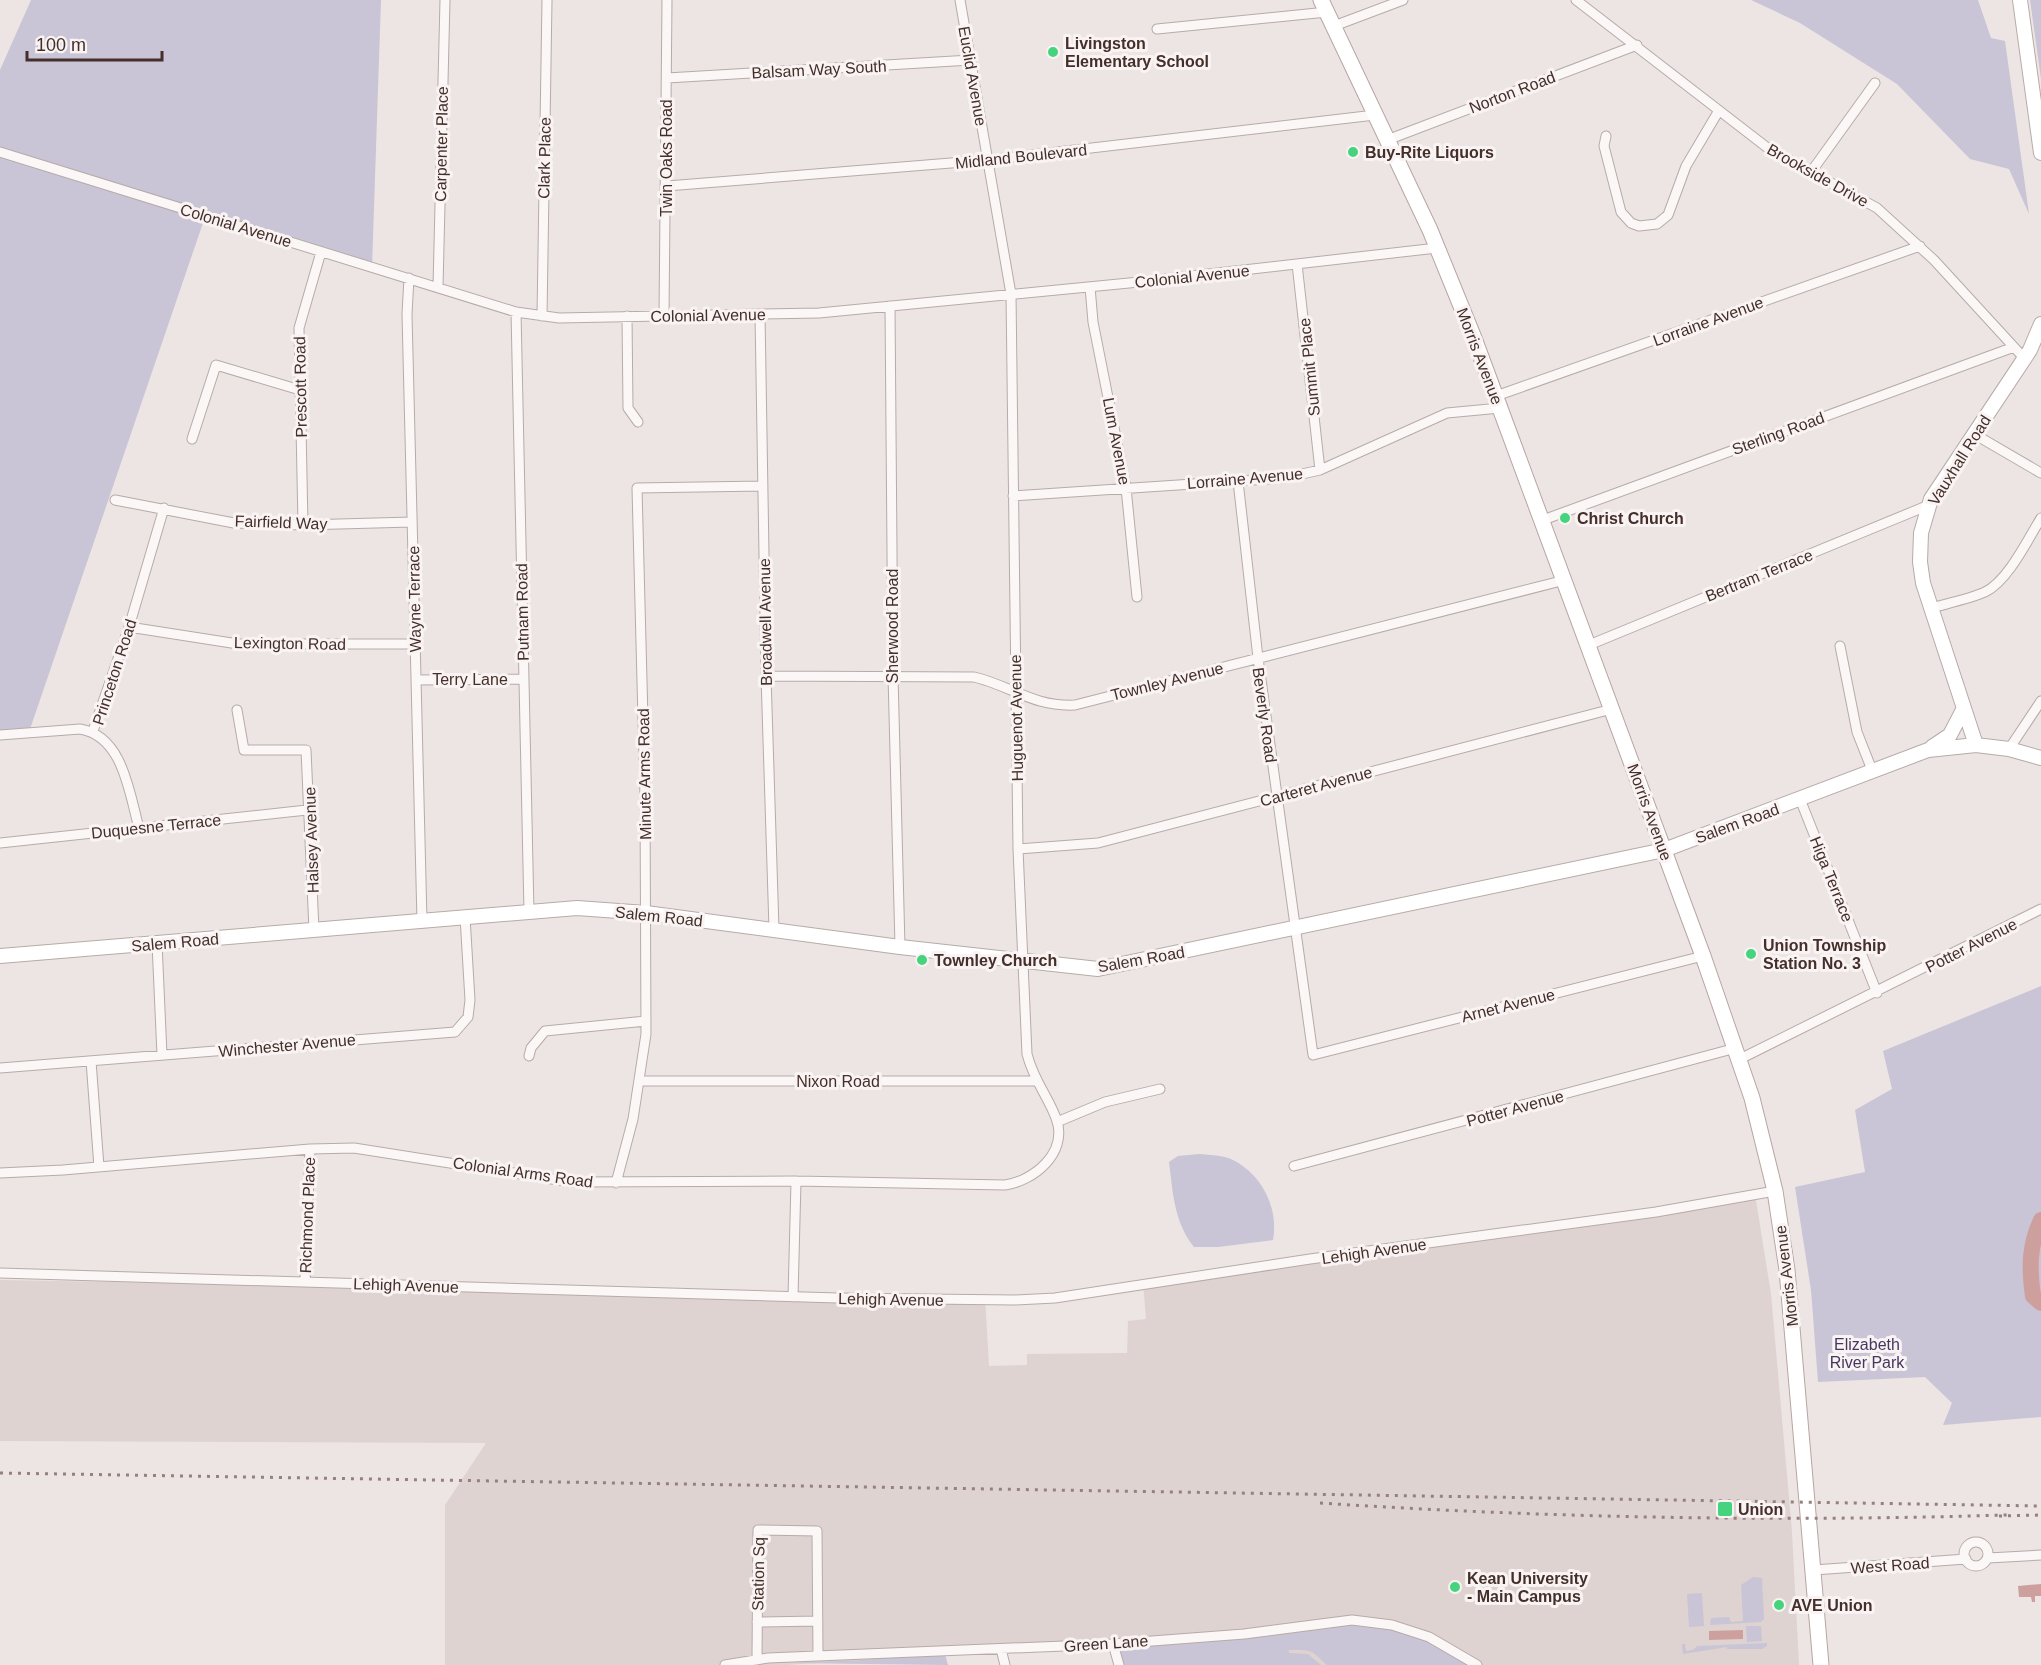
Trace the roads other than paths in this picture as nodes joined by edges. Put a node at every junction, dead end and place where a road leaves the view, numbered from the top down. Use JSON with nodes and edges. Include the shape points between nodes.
{"nodes":[{"id":1,"x":445,"y":0,"type":"edge"},
{"id":2,"x":547,"y":0,"type":"edge"},
{"id":3,"x":667,"y":0,"type":"edge"},
{"id":4,"x":960,"y":0,"type":"edge"},
{"id":5,"x":1403,"y":0,"type":"edge"},
{"id":6,"x":1576,"y":0,"type":"edge"},
{"id":7,"x":2020,"y":0,"type":"edge"},
{"id":8,"x":1324,"y":6,"type":"edge"},
{"id":9,"x":1334,"y":26,"type":"junction"},
{"id":10,"x":1157,"y":29,"type":"dead end"},
{"id":11,"x":1637,"y":45,"type":"junction"},
{"id":12,"x":971,"y":60,"type":"junction"},
{"id":13,"x":667,"y":78,"type":"junction"},
{"id":14,"x":1875,"y":83,"type":"dead end"},
{"id":15,"x":1718,"y":112,"type":"junction"},
{"id":16,"x":1375,"y":115,"type":"junction"},
{"id":17,"x":1606,"y":136,"type":"dead end"},
{"id":18,"x":1387,"y":140,"type":"junction"},
{"id":19,"x":0,"y":152,"type":"edge"},
{"id":20,"x":2041,"y":153,"type":"edge"},
{"id":21,"x":988,"y":160,"type":"junction"},
{"id":22,"x":1811,"y":172,"type":"junction"},
{"id":23,"x":667,"y":186,"type":"junction"},
{"id":24,"x":1920,"y":246,"type":"junction"},
{"id":25,"x":1437,"y":248,"type":"junction"},
{"id":26,"x":321,"y":252,"type":"junction"},
{"id":27,"x":1297,"y":264,"type":"junction"},
{"id":28,"x":409,"y":278,"type":"junction"},
{"id":29,"x":438,"y":287,"type":"junction"},
{"id":30,"x":1090,"y":287,"type":"junction"},
{"id":31,"x":1011,"y":294,"type":"junction"},
{"id":32,"x":890,"y":306,"type":"junction"},
{"id":33,"x":516,"y":312,"type":"junction"},
{"id":34,"x":760,"y":314,"type":"junction"},
{"id":35,"x":542,"y":316,"type":"junction"},
{"id":36,"x":627,"y":316,"type":"junction"},
{"id":37,"x":663,"y":316,"type":"junction"},
{"id":38,"x":2041,"y":324,"type":"edge"},
{"id":39,"x":2014,"y":347,"type":"junction"},
{"id":40,"x":2024,"y":358,"type":"junction"},
{"id":41,"x":300,"y":390,"type":"junction"},
{"id":42,"x":1498,"y":402,"type":"junction"},
{"id":43,"x":638,"y":422,"type":"dead end"},
{"id":44,"x":1974,"y":434,"type":"junction"},
{"id":45,"x":192,"y":439,"type":"dead end"},
{"id":46,"x":1320,"y":470,"type":"junction"},
{"id":47,"x":2041,"y":473,"type":"edge"},
{"id":48,"x":1238,"y":481,"type":"junction"},
{"id":49,"x":763,"y":486,"type":"junction"},
{"id":50,"x":1126,"y":488,"type":"junction"},
{"id":51,"x":1012,"y":496,"type":"junction"},
{"id":52,"x":115,"y":500,"type":"dead end"},
{"id":53,"x":1929,"y":505,"type":"junction"},
{"id":54,"x":164,"y":508,"type":"junction"},
{"id":55,"x":2041,"y":518,"type":"edge"},
{"id":56,"x":1543,"y":520,"type":"junction"},
{"id":57,"x":412,"y":522,"type":"junction"},
{"id":58,"x":303,"y":525,"type":"junction"},
{"id":59,"x":1565,"y":580,"type":"junction"},
{"id":60,"x":1137,"y":597,"type":"dead end"},
{"id":61,"x":1931,"y":608,"type":"junction"},
{"id":62,"x":129,"y":627,"type":"junction"},
{"id":63,"x":415,"y":644,"type":"junction"},
{"id":64,"x":1589,"y":645,"type":"junction"},
{"id":65,"x":1840,"y":646,"type":"dead end"},
{"id":66,"x":1258,"y":658,"type":"junction"},
{"id":67,"x":892,"y":675,"type":"junction"},
{"id":68,"x":766,"y":676,"type":"junction"},
{"id":69,"x":524,"y":679,"type":"junction"},
{"id":70,"x":416,"y":680,"type":"junction"},
{"id":71,"x":1016,"y":692,"type":"junction"},
{"id":72,"x":2041,"y":701,"type":"edge"},
{"id":73,"x":1964,"y":708,"type":"junction"},
{"id":74,"x":1612,"y":709,"type":"junction"},
{"id":75,"x":237,"y":710,"type":"dead end"},
{"id":76,"x":93,"y":731,"type":"junction"},
{"id":77,"x":0,"y":735,"type":"edge"},
{"id":78,"x":1976,"y":745,"type":"junction"},
{"id":79,"x":2009,"y":749,"type":"junction"},
{"id":80,"x":1928,"y":750,"type":"junction"},
{"id":81,"x":2041,"y":759,"type":"edge"},
{"id":82,"x":1872,"y":770,"type":"junction"},
{"id":83,"x":1276,"y":796,"type":"junction"},
{"id":84,"x":1800,"y":799,"type":"junction"},
{"id":85,"x":311,"y":814,"type":"junction"},
{"id":86,"x":139,"y":828,"type":"junction"},
{"id":87,"x":0,"y":843,"type":"edge"},
{"id":88,"x":1018,"y":849,"type":"junction"},
{"id":89,"x":1664,"y":850,"type":"junction"},
{"id":90,"x":2041,"y":909,"type":"edge"},
{"id":91,"x":530,"y":912,"type":"junction"},
{"id":92,"x":646,"y":912,"type":"junction"},
{"id":93,"x":465,"y":917,"type":"junction"},
{"id":94,"x":422,"y":921,"type":"junction"},
{"id":95,"x":1295,"y":929,"type":"junction"},
{"id":96,"x":314,"y":930,"type":"junction"},
{"id":97,"x":774,"y":930,"type":"junction"},
{"id":98,"x":157,"y":943,"type":"junction"},
{"id":99,"x":900,"y":947,"type":"junction"},
{"id":100,"x":0,"y":956,"type":"edge"},
{"id":101,"x":1703,"y":956,"type":"junction"},
{"id":102,"x":1024,"y":960,"type":"junction"},
{"id":103,"x":1877,"y":993,"type":"junction"},
{"id":104,"x":646,"y":1021,"type":"junction"},
{"id":105,"x":1738,"y":1054,"type":"junction"},
{"id":106,"x":162,"y":1055,"type":"junction"},
{"id":107,"x":1313,"y":1055,"type":"joint"},
{"id":108,"x":529,"y":1056,"type":"dead end"},
{"id":109,"x":91,"y":1061,"type":"junction"},
{"id":110,"x":0,"y":1068,"type":"edge"},
{"id":111,"x":641,"y":1081,"type":"junction"},
{"id":112,"x":1035,"y":1081,"type":"junction"},
{"id":113,"x":1160,"y":1089,"type":"dead end"},
{"id":114,"x":1057,"y":1122,"type":"junction"},
{"id":115,"x":1058,"y":1135,"type":"joint"},
{"id":116,"x":310,"y":1149,"type":"junction"},
{"id":117,"x":1294,"y":1166,"type":"dead end"},
{"id":118,"x":99,"y":1167,"type":"junction"},
{"id":119,"x":0,"y":1173,"type":"edge"},
{"id":120,"x":796,"y":1181,"type":"junction"},
{"id":121,"x":616,"y":1183,"type":"junction"},
{"id":122,"x":1775,"y":1191,"type":"junction"},
{"id":123,"x":0,"y":1274,"type":"edge"},
{"id":124,"x":305,"y":1282,"type":"junction"},
{"id":125,"x":793,"y":1297,"type":"junction"},
{"id":126,"x":2041,"y":1556,"type":"edge"},
{"id":127,"x":1988,"y":1558,"type":"junction"},
{"id":128,"x":1965,"y":1559,"type":"junction"},
{"id":129,"x":1814,"y":1570,"type":"junction"},
{"id":130,"x":818,"y":1621,"type":"junction"},
{"id":131,"x":757,"y":1622,"type":"junction"},
{"id":132,"x":1113,"y":1644,"type":"junction"},
{"id":133,"x":1000,"y":1649,"type":"junction"},
{"id":134,"x":818,"y":1656,"type":"junction"},
{"id":135,"x":757,"y":1660,"type":"junction"},
{"id":136,"x":778,"y":1661,"type":"edge"},
{"id":137,"x":725,"y":1665,"type":"edge"},
{"id":138,"x":1005,"y":1665,"type":"edge"},
{"id":139,"x":1119,"y":1665,"type":"edge"},
{"id":140,"x":1477,"y":1665,"type":"edge"},
{"id":141,"x":1821,"y":1665,"type":"edge"}],
"edges":[{"from":1,"to":29,"type":"street","name":"Carpenter Place"},
{"from":2,"to":35,"type":"street","name":"Clark Place"},
{"from":3,"to":13,"type":"street","name":"Twin Oaks Road"},
{"from":4,"to":12,"type":"street","name":"Euclid Avenue"},
{"from":5,"to":9,"type":"street"},
{"from":6,"to":11,"type":"street","name":"Brookside Drive"},
{"from":7,"to":20,"type":"street"},
{"from":8,"to":9,"type":"main road","name":"Morris Avenue"},
{"from":8,"to":10,"type":"street"},
{"from":9,"to":16,"type":"main road","name":"Morris Avenue"},
{"from":11,"to":15,"type":"street","name":"Brookside Drive"},
{"from":11,"to":18,"type":"street","name":"Norton Road"},
{"from":12,"to":13,"type":"street","name":"Balsam Way South"},
{"from":12,"to":21,"type":"street","name":"Euclid Avenue"},
{"from":13,"to":23,"type":"street","name":"Twin Oaks Road"},
{"from":14,"to":22,"type":"street"},
{"from":15,"to":17,"type":"street","via":[[1686,166],[1668,215],[1648,226],[1631,223],[1619,208],[1604,146]]},
{"from":15,"to":22,"type":"street","name":"Brookside Drive","via":[[1769,149]]},
{"from":16,"to":18,"type":"main road","name":"Morris Avenue"},
{"from":16,"to":21,"type":"street","name":"Midland Boulevard"},
{"from":18,"to":25,"type":"main road","name":"Morris Avenue"},
{"from":19,"to":26,"type":"street","name":"Colonial Avenue"},
{"from":21,"to":23,"type":"street","name":"Midland Boulevard"},
{"from":21,"to":31,"type":"street","name":"Euclid Avenue"},
{"from":22,"to":24,"type":"street","name":"Brookside Drive","via":[[1877,208]]},
{"from":23,"to":37,"type":"street","name":"Twin Oaks Road"},
{"from":24,"to":39,"type":"street","name":"Brookside Drive"},
{"from":24,"to":42,"type":"street","name":"Lorraine Avenue"},
{"from":25,"to":27,"type":"street","name":"Colonial Avenue"},
{"from":25,"to":42,"type":"main road","name":"Morris Avenue"},
{"from":26,"to":28,"type":"street","name":"Colonial Avenue"},
{"from":26,"to":41,"type":"street","name":"Prescott Road","via":[[299,328]]},
{"from":27,"to":30,"type":"street","name":"Colonial Avenue"},
{"from":27,"to":46,"type":"street","name":"Summit Place"},
{"from":28,"to":29,"type":"street","name":"Colonial Avenue"},
{"from":28,"to":57,"type":"street","name":"Wayne Terrace"},
{"from":29,"to":33,"type":"street","name":"Colonial Avenue"},
{"from":30,"to":31,"type":"street","name":"Colonial Avenue"},
{"from":30,"to":50,"type":"street","name":"Lum Avenue","via":[[1093,322]]},
{"from":31,"to":32,"type":"street","name":"Colonial Avenue"},
{"from":31,"to":51,"type":"street","name":"Huguenot Avenue"},
{"from":32,"to":34,"type":"street","name":"Colonial Avenue"},
{"from":32,"to":67,"type":"street","name":"Sherwood Road"},
{"from":33,"to":35,"type":"street","name":"Colonial Avenue"},
{"from":33,"to":69,"type":"street","name":"Putnam Road"},
{"from":34,"to":37,"type":"street","name":"Colonial Avenue"},
{"from":34,"to":49,"type":"street","name":"Broadwell Avenue"},
{"from":35,"to":36,"type":"street","name":"Colonial Avenue"},
{"from":36,"to":37,"type":"street","name":"Colonial Avenue"},
{"from":36,"to":43,"type":"street","via":[[628,408]]},
{"from":38,"to":40,"type":"street","name":"Vauxhall Road"},
{"from":39,"to":40,"type":"street","name":"Brookside Drive"},
{"from":39,"to":56,"type":"street","name":"Sterling Road"},
{"from":40,"to":44,"type":"street","name":"Vauxhall Road"},
{"from":41,"to":45,"type":"street","via":[[216,365]]},
{"from":41,"to":58,"type":"street","name":"Prescott Road"},
{"from":42,"to":46,"type":"street","name":"Lorraine Avenue","via":[[1447,413]]},
{"from":42,"to":56,"type":"main road","name":"Morris Avenue"},
{"from":44,"to":47,"type":"street"},
{"from":44,"to":53,"type":"street","name":"Vauxhall Road"},
{"from":46,"to":48,"type":"street","name":"Lorraine Avenue","via":[[1284,478]]},
{"from":48,"to":50,"type":"street","name":"Lorraine Avenue"},
{"from":48,"to":66,"type":"street","name":"Beverly Road"},
{"from":49,"to":68,"type":"street","name":"Broadwell Avenue"},
{"from":49,"to":92,"type":"street","name":"Minute Arms Road","via":[[637,488]]},
{"from":50,"to":51,"type":"street","name":"Lorraine Avenue"},
{"from":50,"to":60,"type":"street","name":"Lum Avenue"},
{"from":51,"to":71,"type":"street","name":"Huguenot Avenue"},
{"from":52,"to":54,"type":"street","name":"Fairfield Way"},
{"from":53,"to":61,"type":"street","name":"Vauxhall Road","via":[[1921,533],[1920,562]]},
{"from":53,"to":64,"type":"street","name":"Bertram Terrace"},
{"from":54,"to":58,"type":"street","name":"Fairfield Way","via":[[234,523]]},
{"from":54,"to":62,"type":"street","name":"Princeton Road"},
{"from":55,"to":61,"type":"street","via":[[1994,586]]},
{"from":56,"to":59,"type":"main road","name":"Morris Avenue"},
{"from":57,"to":58,"type":"street","name":"Fairfield Way"},
{"from":57,"to":63,"type":"street","name":"Wayne Terrace"},
{"from":59,"to":64,"type":"main road","name":"Morris Avenue"},
{"from":59,"to":66,"type":"street","name":"Townley Avenue"},
{"from":61,"to":73,"type":"street","name":"Vauxhall Road"},
{"from":62,"to":63,"type":"street","name":"Lexington Road","via":[[238,644]]},
{"from":62,"to":76,"type":"street","name":"Princeton Road"},
{"from":63,"to":70,"type":"street","name":"Wayne Terrace"},
{"from":64,"to":74,"type":"main road","name":"Morris Avenue"},
{"from":65,"to":82,"type":"street","via":[[1857,732]]},
{"from":66,"to":71,"type":"street","name":"Townley Avenue","via":[[1075,705],[1042,704]]},
{"from":66,"to":83,"type":"street","name":"Beverly Road"},
{"from":67,"to":68,"type":"street","name":"Townley Avenue"},
{"from":67,"to":71,"type":"street","name":"Townley Avenue","via":[[974,676]]},
{"from":67,"to":99,"type":"street","name":"Sherwood Road"},
{"from":68,"to":97,"type":"street","name":"Broadwell Avenue"},
{"from":69,"to":70,"type":"street","name":"Terry Lane"},
{"from":69,"to":91,"type":"street","name":"Putnam Road"},
{"from":70,"to":94,"type":"street","name":"Wayne Terrace"},
{"from":71,"to":88,"type":"street","name":"Huguenot Avenue"},
{"from":72,"to":79,"type":"street"},
{"from":73,"to":78,"type":"street","name":"Vauxhall Road"},
{"from":73,"to":80,"type":"street","via":[[1950,735]]},
{"from":74,"to":83,"type":"street","name":"Carteret Avenue"},
{"from":74,"to":89,"type":"main road","name":"Morris Avenue"},
{"from":75,"to":85,"type":"street","name":"Halsey Avenue","via":[[244,750],[306,750]]},
{"from":76,"to":77,"type":"street"},
{"from":76,"to":86,"type":"street","name":"Princeton Road","via":[[117,756]]},
{"from":78,"to":79,"type":"street","name":"Salem Road"},
{"from":78,"to":80,"type":"street","name":"Salem Road"},
{"from":79,"to":81,"type":"street","name":"Salem Road"},
{"from":80,"to":82,"type":"street","name":"Salem Road"},
{"from":82,"to":84,"type":"street","name":"Salem Road"},
{"from":83,"to":88,"type":"street","name":"Carteret Avenue","via":[[1098,843]]},
{"from":83,"to":95,"type":"street","name":"Beverly Road"},
{"from":84,"to":89,"type":"street","name":"Salem Road"},
{"from":84,"to":103,"type":"street","name":"Higa Terrace"},
{"from":85,"to":86,"type":"street","name":"Duquesne Terrace","via":[[306,810]]},
{"from":85,"to":96,"type":"street","name":"Halsey Avenue"},
{"from":86,"to":87,"type":"street","name":"Duquesne Terrace"},
{"from":88,"to":102,"type":"street","name":"Huguenot Avenue"},
{"from":89,"to":95,"type":"street","name":"Salem Road"},
{"from":89,"to":101,"type":"main road","name":"Morris Avenue"},
{"from":90,"to":103,"type":"street","name":"Potter Avenue"},
{"from":91,"to":92,"type":"street","name":"Salem Road","via":[[577,908]]},
{"from":91,"to":93,"type":"street","name":"Salem Road"},
{"from":92,"to":97,"type":"street","name":"Salem Road"},
{"from":92,"to":104,"type":"street","name":"Minute Arms Road"},
{"from":93,"to":94,"type":"street","name":"Salem Road"},
{"from":93,"to":106,"type":"street","name":"Winchester Avenue","via":[[470,1000],[468,1017],[455,1032]]},
{"from":94,"to":96,"type":"street","name":"Salem Road"},
{"from":95,"to":102,"type":"street","name":"Salem Road","via":[[1098,969]]},
{"from":95,"to":107,"type":"street","name":"Beverly Road"},
{"from":96,"to":98,"type":"street","name":"Salem Road"},
{"from":97,"to":99,"type":"street","name":"Salem Road"},
{"from":98,"to":100,"type":"street","name":"Salem Road"},
{"from":98,"to":106,"type":"street"},
{"from":99,"to":102,"type":"street","name":"Salem Road"},
{"from":101,"to":105,"type":"main road","name":"Morris Avenue"},
{"from":101,"to":107,"type":"street","name":"Arnet Avenue"},
{"from":102,"to":112,"type":"street","name":"Huguenot Avenue","via":[[1026,1040]]},
{"from":103,"to":105,"type":"street","name":"Potter Avenue"},
{"from":104,"to":108,"type":"street","via":[[545,1031]]},
{"from":104,"to":111,"type":"street","name":"Minute Arms Road"},
{"from":105,"to":117,"type":"street","name":"Potter Avenue"},
{"from":105,"to":122,"type":"main road","name":"Morris Avenue"},
{"from":106,"to":109,"type":"street","name":"Winchester Avenue"},
{"from":109,"to":110,"type":"street","name":"Winchester Avenue"},
{"from":109,"to":118,"type":"street"},
{"from":111,"to":112,"type":"street","name":"Nixon Road"},
{"from":111,"to":121,"type":"street","name":"Minute Arms Road"},
{"from":112,"to":114,"type":"street","name":"Huguenot Avenue"},
{"from":113,"to":114,"type":"street","via":[[1105,1102]]},
{"from":114,"to":115,"type":"street","name":"Huguenot Avenue"},
{"from":115,"to":120,"type":"street","name":"Colonial Arms Road","via":[[1045,1166],[1015,1183]]},
{"from":116,"to":118,"type":"street","name":"Colonial Arms Road"},
{"from":116,"to":121,"type":"street","name":"Colonial Arms Road","via":[[381,1150],[571,1182]]},
{"from":116,"to":124,"type":"street","name":"Richmond Place"},
{"from":118,"to":119,"type":"street","name":"Colonial Arms Road"},
{"from":120,"to":121,"type":"street","name":"Colonial Arms Road"},
{"from":120,"to":125,"type":"street"},
{"from":122,"to":125,"type":"street","name":"Lehigh Avenue","via":[[1656,1212],[1055,1298]]},
{"from":122,"to":129,"type":"main road","name":"Morris Avenue","via":[[1790,1298]]},
{"from":123,"to":124,"type":"street","name":"Lehigh Avenue"},
{"from":124,"to":125,"type":"street","name":"Lehigh Avenue"},
{"from":126,"to":127,"type":"street"},
{"from":127,"to":128,"type":"street","via":[[1979,1566]]},
{"from":127,"to":128,"type":"street","via":[[1986,1547],[1976,1542],[1966,1547]]},
{"from":128,"to":129,"type":"street","name":"West Road"},
{"from":129,"to":141,"type":"main road","name":"Morris Avenue"},
{"from":130,"to":131,"type":"street","name":"Station Sq"},
{"from":130,"to":131,"type":"street","name":"Station Sq","via":[[817,1531],[758,1530]]},
{"from":130,"to":134,"type":"street","name":"Station Sq"},
{"from":131,"to":135,"type":"street","name":"Station Sq"},
{"from":132,"to":133,"type":"street","name":"Green Lane"},
{"from":132,"to":139,"type":"street"},
{"from":132,"to":140,"type":"street","name":"Green Lane","via":[[1244,1634],[1352,1620],[1392,1625],[1420,1634],[1449,1646]]},
{"from":133,"to":134,"type":"street","name":"Green Lane"},
{"from":133,"to":138,"type":"street"},
{"from":134,"to":136,"type":"street","name":"Green Lane"},
{"from":135,"to":136,"type":"street","name":"Green Lane"},
{"from":135,"to":137,"type":"street","name":"Green Lane"}]}
